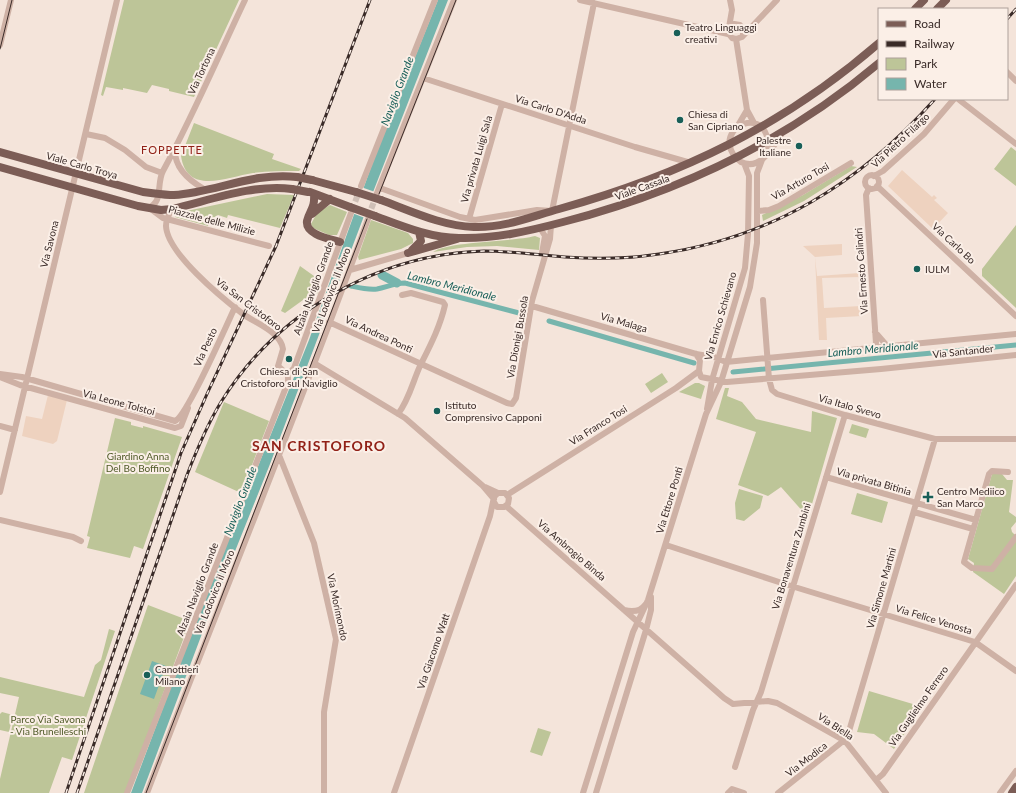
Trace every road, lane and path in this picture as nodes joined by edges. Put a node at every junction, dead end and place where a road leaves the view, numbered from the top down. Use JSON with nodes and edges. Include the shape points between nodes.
{"nodes":[{"id":1,"x":11,"y":0,"type":"edge"},
{"id":2,"x":117,"y":0,"type":"edge"},
{"id":3,"x":245,"y":0,"type":"edge"},
{"id":4,"x":435,"y":0,"type":"edge"},
{"id":5,"x":454,"y":0,"type":"edge"},
{"id":6,"x":580,"y":0,"type":"edge"},
{"id":7,"x":730,"y":0,"type":"edge"},
{"id":8,"x":777,"y":0,"type":"edge"},
{"id":9,"x":924,"y":0,"type":"edge"},
{"id":10,"x":946,"y":0,"type":"edge"},
{"id":11,"x":594,"y":3,"type":"junction"},
{"id":12,"x":916,"y":8,"type":"edge"},
{"id":13,"x":939,"y":8,"type":"edge"},
{"id":14,"x":732,"y":10,"type":"junction"},
{"id":15,"x":3,"y":20,"type":"edge"},
{"id":16,"x":758,"y":20,"type":"junction"},
{"id":17,"x":740,"y":25,"type":"junction"},
{"id":18,"x":730,"y":26,"type":"junction"},
{"id":19,"x":728,"y":34,"type":"junction"},
{"id":20,"x":743,"y":35,"type":"junction"},
{"id":21,"x":736,"y":40,"type":"junction"},
{"id":22,"x":878,"y":44,"type":"edge"},
{"id":23,"x":0,"y":45,"type":"edge"},
{"id":24,"x":878,"y":64,"type":"edge"},
{"id":25,"x":1008,"y":73,"type":"edge"},
{"id":26,"x":423,"y":78,"type":"junction"},
{"id":27,"x":1016,"y":81,"type":"edge"},
{"id":28,"x":953,"y":100,"type":"edge"},
{"id":29,"x":959,"y":100,"type":"edge"},
{"id":30,"x":502,"y":104,"type":"junction"},
{"id":31,"x":747,"y":110,"type":"junction"},
{"id":32,"x":758,"y":125,"type":"junction"},
{"id":33,"x":569,"y":126,"type":"junction"},
{"id":34,"x":736,"y":129,"type":"junction"},
{"id":35,"x":784,"y":131,"type":"junction"},
{"id":36,"x":86,"y":134,"type":"junction"},
{"id":37,"x":769,"y":140,"type":"junction"},
{"id":38,"x":730,"y":144,"type":"junction"},
{"id":39,"x":1016,"y":144,"type":"edge"},
{"id":40,"x":175,"y":151,"type":"junction"},
{"id":41,"x":0,"y":152,"type":"edge"},
{"id":42,"x":768,"y":153,"type":"junction"},
{"id":43,"x":674,"y":158,"type":"junction"},
{"id":44,"x":736,"y":158,"type":"junction"},
{"id":45,"x":762,"y":160,"type":"junction"},
{"id":46,"x":692,"y":163,"type":"junction"},
{"id":47,"x":744,"y":163,"type":"junction"},
{"id":48,"x":851,"y":163,"type":"dead end"},
{"id":49,"x":0,"y":167,"type":"edge"},
{"id":50,"x":676,"y":170,"type":"junction"},
{"id":51,"x":77,"y":173,"type":"junction"},
{"id":52,"x":162,"y":173,"type":"junction"},
{"id":53,"x":874,"y":176,"type":"junction"},
{"id":54,"x":361,"y":186,"type":"tunnel mouth"},
{"id":55,"x":877,"y":186,"type":"junction"},
{"id":56,"x":73,"y":187,"type":"junction"},
{"id":57,"x":869,"y":188,"type":"junction"},
{"id":58,"x":204,"y":189,"type":"junction"},
{"id":59,"x":292,"y":189,"type":"joint"},
{"id":60,"x":161,"y":194,"type":"junction"},
{"id":61,"x":314,"y":194,"type":"junction"},
{"id":62,"x":379,"y":194,"type":"junction"},
{"id":63,"x":556,"y":195,"type":"junction"},
{"id":64,"x":330,"y":199,"type":"junction"},
{"id":65,"x":569,"y":206,"type":"junction"},
{"id":66,"x":149,"y":208,"type":"junction"},
{"id":67,"x":172,"y":209,"type":"junction"},
{"id":68,"x":552,"y":211,"type":"junction"},
{"id":69,"x":758,"y":211,"type":"junction"},
{"id":70,"x":351,"y":213,"type":"tunnel mouth"},
{"id":71,"x":311,"y":214,"type":"junction"},
{"id":72,"x":371,"y":218,"type":"junction"},
{"id":73,"x":167,"y":219,"type":"junction"},
{"id":74,"x":469,"y":219,"type":"junction"},
{"id":75,"x":551,"y":225,"type":"junction"},
{"id":76,"x":540,"y":228,"type":"junction"},
{"id":77,"x":419,"y":232,"type":"junction"},
{"id":78,"x":459,"y":238,"type":"junction"},
{"id":79,"x":340,"y":242,"type":"junction"},
{"id":80,"x":269,"y":246,"type":"dead end"},
{"id":81,"x":408,"y":253,"type":"junction"},
{"id":82,"x":350,"y":270,"type":"junction"},
{"id":83,"x":540,"y":274,"type":"junction"},
{"id":84,"x":402,"y":295,"type":"dead end"},
{"id":85,"x":763,"y":300,"type":"dead end"},
{"id":86,"x":532,"y":306,"type":"junction"},
{"id":87,"x":235,"y":307,"type":"junction"},
{"id":88,"x":1016,"y":316,"type":"edge"},
{"id":89,"x":329,"y":322,"type":"junction"},
{"id":90,"x":875,"y":332,"type":"junction"},
{"id":91,"x":1016,"y":334,"type":"edge"},
{"id":92,"x":888,"y":347,"type":"junction"},
{"id":93,"x":873,"y":349,"type":"junction"},
{"id":94,"x":696,"y":354,"type":"junction"},
{"id":95,"x":1016,"y":355,"type":"edge"},
{"id":96,"x":710,"y":356,"type":"junction"},
{"id":97,"x":718,"y":360,"type":"junction"},
{"id":98,"x":768,"y":360,"type":"junction"},
{"id":99,"x":726,"y":362,"type":"junction"},
{"id":100,"x":314,"y":363,"type":"junction"},
{"id":101,"x":421,"y":364,"type":"junction"},
{"id":102,"x":700,"y":364,"type":"junction"},
{"id":103,"x":699,"y":371,"type":"junction"},
{"id":104,"x":0,"y":375,"type":"edge"},
{"id":105,"x":288,"y":375,"type":"junction"},
{"id":106,"x":769,"y":377,"type":"junction"},
{"id":107,"x":27,"y":378,"type":"junction"},
{"id":108,"x":712,"y":380,"type":"junction"},
{"id":109,"x":721,"y":382,"type":"junction"},
{"id":110,"x":25,"y":386,"type":"junction"},
{"id":111,"x":76,"y":393,"type":"junction"},
{"id":112,"x":193,"y":395,"type":"junction"},
{"id":113,"x":73,"y":400,"type":"junction"},
{"id":114,"x":512,"y":404,"type":"joint"},
{"id":115,"x":398,"y":414,"type":"junction"},
{"id":116,"x":706,"y":414,"type":"junction"},
{"id":117,"x":845,"y":416,"type":"junction"},
{"id":118,"x":178,"y":420,"type":"joint"},
{"id":119,"x":161,"y":421,"type":"junction"},
{"id":120,"x":0,"y":426,"type":"edge"},
{"id":121,"x":178,"y":428,"type":"joint"},
{"id":122,"x":15,"y":430,"type":"junction"},
{"id":123,"x":935,"y":439,"type":"junction"},
{"id":124,"x":1016,"y":439,"type":"edge"},
{"id":125,"x":279,"y":455,"type":"junction"},
{"id":126,"x":1008,"y":472,"type":"dead end"},
{"id":127,"x":826,"y":477,"type":"junction"},
{"id":128,"x":483,"y":486,"type":"junction"},
{"id":129,"x":0,"y":492,"type":"edge"},
{"id":130,"x":498,"y":493,"type":"junction"},
{"id":131,"x":507,"y":495,"type":"junction"},
{"id":132,"x":495,"y":503,"type":"junction"},
{"id":133,"x":916,"y":503,"type":"junction"},
{"id":134,"x":506,"y":506,"type":"junction"},
{"id":135,"x":914,"y":512,"type":"junction"},
{"id":136,"x":0,"y":520,"type":"edge"},
{"id":137,"x":976,"y":520,"type":"junction"},
{"id":138,"x":974,"y":530,"type":"junction"},
{"id":139,"x":1016,"y":536,"type":"edge"},
{"id":140,"x":81,"y":541,"type":"dead end"},
{"id":141,"x":666,"y":545,"type":"junction"},
{"id":142,"x":1016,"y":585,"type":"edge"},
{"id":143,"x":792,"y":586,"type":"junction"},
{"id":144,"x":651,"y":592,"type":"junction"},
{"id":145,"x":648,"y":600,"type":"junction"},
{"id":146,"x":624,"y":610,"type":"junction"},
{"id":147,"x":884,"y":614,"type":"junction"},
{"id":148,"x":638,"y":622,"type":"junction"},
{"id":149,"x":646,"y":630,"type":"junction"},
{"id":150,"x":656,"y":638,"type":"junction"},
{"id":151,"x":642,"y":642,"type":"junction"},
{"id":152,"x":975,"y":642,"type":"junction"},
{"id":153,"x":1016,"y":671,"type":"edge"},
{"id":154,"x":756,"y":702,"type":"junction"},
{"id":155,"x":606,"y":718,"type":"junction"},
{"id":156,"x":618,"y":721,"type":"junction"},
{"id":157,"x":845,"y":741,"type":"junction"},
{"id":158,"x":735,"y":767,"type":"dead end"},
{"id":159,"x":1016,"y":772,"type":"edge"},
{"id":160,"x":876,"y":780,"type":"junction"},
{"id":161,"x":1016,"y":787,"type":"edge"},
{"id":162,"x":729,"y":791,"type":"edge"},
{"id":163,"x":127,"y":793,"type":"edge"},
{"id":164,"x":148,"y":793,"type":"edge"},
{"id":165,"x":324,"y":793,"type":"edge"},
{"id":166,"x":394,"y":793,"type":"edge"},
{"id":167,"x":583,"y":793,"type":"edge"},
{"id":168,"x":596,"y":793,"type":"edge"},
{"id":169,"x":744,"y":793,"type":"edge"},
{"id":170,"x":778,"y":793,"type":"edge"},
{"id":171,"x":886,"y":793,"type":"edge"},
{"id":172,"x":1000,"y":793,"type":"edge"},
{"id":173,"x":1012,"y":793,"type":"edge"}],
"edges":[{"from":1,"to":15,"type":"street"},
{"from":2,"to":36,"type":"street","name":"Via Savona"},
{"from":3,"to":40,"type":"street","name":"Via Tortona"},
{"from":4,"to":54,"type":"street"},
{"from":5,"to":26,"type":"street"},
{"from":6,"to":11,"type":"street"},
{"from":7,"to":14,"type":"street"},
{"from":8,"to":16,"type":"street"},
{"from":9,"to":12,"type":"main road"},
{"from":10,"to":13,"type":"main road"},
{"from":11,"to":19,"type":"street"},
{"from":11,"to":33,"type":"street"},
{"from":14,"to":17,"type":"street"},
{"from":14,"to":18,"type":"street"},
{"from":15,"to":23,"type":"street"},
{"from":16,"to":17,"type":"street"},
{"from":16,"to":20,"type":"street"},
{"from":17,"to":18,"type":"street"},
{"from":17,"to":20,"type":"street"},
{"from":18,"to":19,"type":"street"},
{"from":19,"to":21,"type":"street"},
{"from":20,"to":21,"type":"street"},
{"from":21,"to":31,"type":"street"},
{"from":22,"to":32,"type":"main road","name":"Viale Cassala","via":[[809,97]]},
{"from":24,"to":35,"type":"main road","name":"Viale Cassala","via":[[826,104]]},
{"from":25,"to":27,"type":"street"},
{"from":26,"to":30,"type":"street","name":"Via Carlo D'Adda"},
{"from":26,"to":62,"type":"street"},
{"from":28,"to":53,"type":"street","name":"Via Pietro Filargo","via":[[924,134],[881,173]]},
{"from":29,"to":39,"type":"street"},
{"from":30,"to":33,"type":"street","name":"Via Carlo D'Adda"},
{"from":30,"to":74,"type":"street","name":"Via privata Luigi Sala"},
{"from":31,"to":32,"type":"street"},
{"from":31,"to":34,"type":"street"},
{"from":32,"to":34,"type":"street","name":"Viale Cassala","via":[[744,124]]},
{"from":32,"to":37,"type":"street","via":[[765,129]]},
{"from":32,"to":38,"type":"main road","name":"Viale Cassala"},
{"from":33,"to":43,"type":"street","name":"Via Carlo D'Adda"},
{"from":33,"to":63,"type":"street"},
{"from":34,"to":38,"type":"street"},
{"from":35,"to":37,"type":"main road","name":"Viale Cassala"},
{"from":35,"to":42,"type":"street","name":"Viale Cassala"},
{"from":36,"to":51,"type":"street","name":"Via Savona"},
{"from":36,"to":52,"type":"street","via":[[105,138],[126,150],[146,167]]},
{"from":37,"to":42,"type":"street"},
{"from":37,"to":44,"type":"main road","name":"Viale Cassala"},
{"from":38,"to":44,"type":"street"},
{"from":38,"to":46,"type":"main road","name":"Viale Cassala"},
{"from":40,"to":52,"type":"street","name":"Via Tortona"},
{"from":40,"to":58,"type":"street","via":[[175,159],[181,170]]},
{"from":41,"to":51,"type":"main road","name":"Viale Carlo Troya"},
{"from":42,"to":45,"type":"street","name":"Viale Cassala"},
{"from":43,"to":46,"type":"street","name":"Via Carlo D'Adda"},
{"from":43,"to":50,"type":"street"},
{"from":44,"to":47,"type":"street"},
{"from":44,"to":75,"type":"main road","name":"Viale Cassala","via":[[657,193]]},
{"from":45,"to":47,"type":"street"},
{"from":45,"to":69,"type":"street","name":"Via Enrico Schievano","via":[[758,173]]},
{"from":46,"to":50,"type":"main road","name":"Viale Cassala"},
{"from":47,"to":97,"type":"street","name":"Via Enrico Schievano","via":[[749,176],[745,268]]},
{"from":48,"to":69,"type":"street","name":"Via Arturo Tosi","via":[[779,206]]},
{"from":49,"to":56,"type":"main road"},
{"from":50,"to":65,"type":"main road","name":"Viale Cassala","via":[[632,187]]},
{"from":51,"to":56,"type":"street","name":"Via Savona"},
{"from":51,"to":60,"type":"main road","name":"Viale Carlo Troya","via":[[143,192]]},
{"from":52,"to":60,"type":"street","name":"Via Tortona"},
{"from":53,"to":55,"type":"street","via":[[878,180]]},
{"from":53,"to":57,"type":"street","via":[[866,179]]},
{"from":55,"to":57,"type":"street"},
{"from":55,"to":88,"type":"street","name":"Via Carlo Bo"},
{"from":56,"to":66,"type":"main road"},
{"from":56,"to":107,"type":"street","name":"Via Savona"},
{"from":57,"to":90,"type":"street","name":"Via Ernesto Calindri","via":[[866,195]]},
{"from":58,"to":60,"type":"main road","name":"Piazzale delle Milizie","via":[[175,195]]},
{"from":58,"to":62,"type":"main road","name":"Piazzale delle Milizie","bridge":true,"via":[[252,178],[277,176],[296,177]]},
{"from":59,"to":61,"type":"main road","name":"Viale Cassala","bridge":true},
{"from":59,"to":67,"type":"main road","name":"Piazzale delle Milizie","via":[[251,190]]},
{"from":60,"to":66,"type":"street","name":"Piazzale delle Milizie","via":[[156,203]]},
{"from":61,"to":64,"type":"main road","name":"Viale Cassala"},
{"from":61,"to":71,"type":"main road","via":[[315,202]]},
{"from":62,"to":68,"type":"main road","name":"Viale Cassala","via":[[435,220],[459,226],[489,227],[520,222]]},
{"from":62,"to":74,"type":"street","name":"Viale Cassala"},
{"from":63,"to":65,"type":"street"},
{"from":63,"to":68,"type":"street"},
{"from":64,"to":71,"type":"main road"},
{"from":64,"to":72,"type":"main road","name":"Viale Cassala","bridge":true},
{"from":65,"to":68,"type":"main road","name":"Viale Cassala"},
{"from":66,"to":67,"type":"main road","name":"Piazzale delle Milizie"},
{"from":66,"to":73,"type":"street","name":"Piazzale delle Milizie"},
{"from":67,"to":73,"type":"street"},
{"from":68,"to":74,"type":"street","name":"Viale Cassala","via":[[538,210]]},
{"from":68,"to":75,"type":"main road"},
{"from":69,"to":99,"type":"street","name":"Via Enrico Schievano","via":[[753,273]]},
{"from":70,"to":79,"type":"street","name":"Alzaia Naviglio Grande"},
{"from":71,"to":79,"type":"main road","via":[[307,224],[312,232]]},
{"from":72,"to":77,"type":"main road","name":"Viale Cassala"},
{"from":72,"to":82,"type":"street","name":"Via Lodovico il Moro"},
{"from":73,"to":80,"type":"street","name":"Piazzale delle Milizie"},
{"from":73,"to":87,"type":"street","name":"Via San Cristoforo","via":[[166,229],[170,240],[180,254],[204,282]]},
{"from":75,"to":76,"type":"main road","name":"Viale Cassala"},
{"from":75,"to":83,"type":"street","name":"Via Dionigi Bussola","via":[[550,239]]},
{"from":76,"to":78,"type":"main road","name":"Viale Cassala","via":[[496,237]]},
{"from":76,"to":83,"type":"street","name":"Via Dionigi Bussola","via":[[545,236]]},
{"from":77,"to":78,"type":"main road","name":"Viale Cassala"},
{"from":77,"to":81,"type":"main road","via":[[419,245]]},
{"from":78,"to":81,"type":"main road"},
{"from":79,"to":105,"type":"street","name":"Alzaia Naviglio Grande","via":[[294,368]]},
{"from":81,"to":82,"type":"street"},
{"from":82,"to":89,"type":"street","name":"Via Lodovico il Moro"},
{"from":83,"to":86,"type":"street","name":"Via Dionigi Bussola"},
{"from":84,"to":101,"type":"street","name":"Via Andrea Ponti","via":[[411,294],[443,302],[445,305],[442,318]]},
{"from":85,"to":98,"type":"street"},
{"from":86,"to":94,"type":"street","name":"Via Malaga"},
{"from":86,"to":114,"type":"street","name":"Via Dionigi Bussola","via":[[516,398]]},
{"from":87,"to":105,"type":"street","name":"Via San Cristoforo","via":[[278,337],[283,349],[278,366]]},
{"from":87,"to":112,"type":"street","name":"Via Pesto"},
{"from":89,"to":100,"type":"street","name":"Via Lodovico il Moro"},
{"from":89,"to":101,"type":"street","name":"Via Andrea Ponti"},
{"from":90,"to":92,"type":"street"},
{"from":90,"to":93,"type":"street","name":"Via Ernesto Calindri","via":[[876,343]]},
{"from":91,"to":92,"type":"street","name":"Via Santander"},
{"from":92,"to":93,"type":"street","name":"Via Santander"},
{"from":93,"to":98,"type":"street","name":"Via Santander"},
{"from":94,"to":96,"type":"street","name":"Via Malaga"},
{"from":94,"to":102,"type":"street","via":[[699,356]]},
{"from":95,"to":106,"type":"street","name":"Via Santander"},
{"from":96,"to":97,"type":"street","name":"Via Malaga"},
{"from":96,"to":102,"type":"street"},
{"from":97,"to":99,"type":"street","name":"Via Malaga"},
{"from":97,"to":108,"type":"street","name":"Via Enrico Schievano"},
{"from":98,"to":99,"type":"street"},
{"from":98,"to":106,"type":"street"},
{"from":99,"to":109,"type":"street","name":"Via Enrico Schievano"},
{"from":100,"to":115,"type":"street"},
{"from":100,"to":125,"type":"street","name":"Via Lodovico il Moro"},
{"from":101,"to":114,"type":"street","name":"Via Andrea Ponti","via":[[507,404]]},
{"from":101,"to":115,"type":"street"},
{"from":102,"to":103,"type":"street"},
{"from":103,"to":108,"type":"street","via":[[701,377]]},
{"from":103,"to":131,"type":"street","name":"Via Franco Tosi"},
{"from":104,"to":107,"type":"street","name":"Via Leone Tolstoi"},
{"from":104,"to":110,"type":"street","name":"Via Leone Tolstoi"},
{"from":105,"to":163,"type":"street","name":"Alzaia Naviglio Grande","via":[[285,390]]},
{"from":106,"to":109,"type":"street","name":"Via Santander"},
{"from":106,"to":117,"type":"street","name":"Via Italo Svevo","via":[[772,390],[777,394]]},
{"from":107,"to":110,"type":"street","name":"Via Savona"},
{"from":107,"to":111,"type":"street","name":"Via Leone Tolstoi"},
{"from":108,"to":109,"type":"street","name":"Via Santander"},
{"from":108,"to":116,"type":"street","name":"Via Ettore Ponti"},
{"from":109,"to":116,"type":"street","name":"Via Ettore Ponti"},
{"from":110,"to":113,"type":"street","name":"Via Leone Tolstoi"},
{"from":110,"to":122,"type":"street","name":"Via Savona"},
{"from":111,"to":113,"type":"street","name":"Via Leone Tolstoi","via":[[72,396]]},
{"from":111,"to":119,"type":"street","name":"Via Leone Tolstoi"},
{"from":112,"to":118,"type":"street","name":"Via Pesto"},
{"from":112,"to":121,"type":"street","name":"Via Pesto","via":[[183,423]]},
{"from":113,"to":119,"type":"street","name":"Via Leone Tolstoi"},
{"from":115,"to":128,"type":"street"},
{"from":116,"to":141,"type":"street","name":"Via Ettore Ponti"},
{"from":117,"to":123,"type":"street","name":"Via Italo Svevo"},
{"from":117,"to":127,"type":"street","name":"Via Bonaventura Zumbini"},
{"from":118,"to":119,"type":"street","name":"Via Leone Tolstoi"},
{"from":119,"to":121,"type":"street","name":"Via Leone Tolstoi"},
{"from":120,"to":122,"type":"street"},
{"from":122,"to":129,"type":"street","name":"Via Savona"},
{"from":123,"to":124,"type":"street","name":"Via Italo Svevo"},
{"from":123,"to":133,"type":"street","name":"Via Simone Martini"},
{"from":125,"to":164,"type":"street","name":"Via Lodovico il Moro","via":[[198,658]]},
{"from":125,"to":165,"type":"street","name":"Via Morimondo","via":[[314,543],[336,639],[324,712]]},
{"from":126,"to":137,"type":"street","via":[[990,472]]},
{"from":127,"to":133,"type":"street","name":"Via privata Bitinia"},
{"from":127,"to":143,"type":"street","name":"Via Bonaventura Zumbini"},
{"from":128,"to":130,"type":"street"},
{"from":128,"to":132,"type":"street"},
{"from":130,"to":131,"type":"street","via":[[503,492]]},
{"from":130,"to":132,"type":"street"},
{"from":131,"to":134,"type":"street","via":[[509,501]]},
{"from":132,"to":134,"type":"street"},
{"from":132,"to":166,"type":"street","name":"Via Giacomo Watt"},
{"from":133,"to":135,"type":"street","name":"Via Simone Martini"},
{"from":133,"to":137,"type":"street","name":"Via privata Bitinia"},
{"from":134,"to":146,"type":"street","name":"Via Ambrogio Binda"},
{"from":135,"to":138,"type":"street"},
{"from":135,"to":147,"type":"street","name":"Via Simone Martini"},
{"from":136,"to":140,"type":"street"},
{"from":137,"to":138,"type":"street"},
{"from":138,"to":139,"type":"street","via":[[964,561],[974,567],[992,570]]},
{"from":141,"to":143,"type":"street","name":"Via Felice Venosta"},
{"from":141,"to":144,"type":"street","name":"Via Ettore Ponti"},
{"from":142,"to":152,"type":"street","name":"Via Guglielmo Ferrero"},
{"from":143,"to":147,"type":"street","name":"Via Felice Venosta"},
{"from":143,"to":154,"type":"street","name":"Via Bonaventura Zumbini"},
{"from":144,"to":145,"type":"street","name":"Via Ettore Ponti"},
{"from":144,"to":149,"type":"street","name":"Via Ettore Ponti","via":[[651,610]]},
{"from":145,"to":146,"type":"street","via":[[640,610]]},
{"from":145,"to":148,"type":"street","name":"Via Ettore Ponti"},
{"from":146,"to":148,"type":"street","name":"Via Ambrogio Binda"},
{"from":147,"to":152,"type":"street","name":"Via Felice Venosta"},
{"from":147,"to":157,"type":"street","name":"Via Simone Martini"},
{"from":148,"to":149,"type":"street","name":"Via Ambrogio Binda"},
{"from":148,"to":155,"type":"street","name":"Via Ettore Ponti"},
{"from":149,"to":150,"type":"street","name":"Via Ambrogio Binda"},
{"from":149,"to":151,"type":"street","name":"Via Ettore Ponti"},
{"from":150,"to":151,"type":"street"},
{"from":150,"to":154,"type":"street","name":"Via Ambrogio Binda","via":[[733,704]]},
{"from":151,"to":156,"type":"street","name":"Via Ettore Ponti"},
{"from":152,"to":153,"type":"street","name":"Via Felice Venosta"},
{"from":152,"to":160,"type":"street","name":"Via Guglielmo Ferrero","via":[[883,774]]},
{"from":154,"to":157,"type":"street","name":"Via Biella","via":[[777,703]]},
{"from":154,"to":158,"type":"street","name":"Via Bonaventura Zumbini"},
{"from":155,"to":156,"type":"street"},
{"from":155,"to":167,"type":"street","name":"Via Ettore Ponti"},
{"from":156,"to":168,"type":"street","name":"Via Ettore Ponti"},
{"from":157,"to":160,"type":"street","name":"Via Biella"},
{"from":157,"to":170,"type":"street","name":"Via Modica"},
{"from":159,"to":172,"type":"street"},
{"from":160,"to":171,"type":"street","name":"Via Biella"},
{"from":161,"to":173,"type":"main road"},
{"from":162,"to":169,"type":"street"}]}
